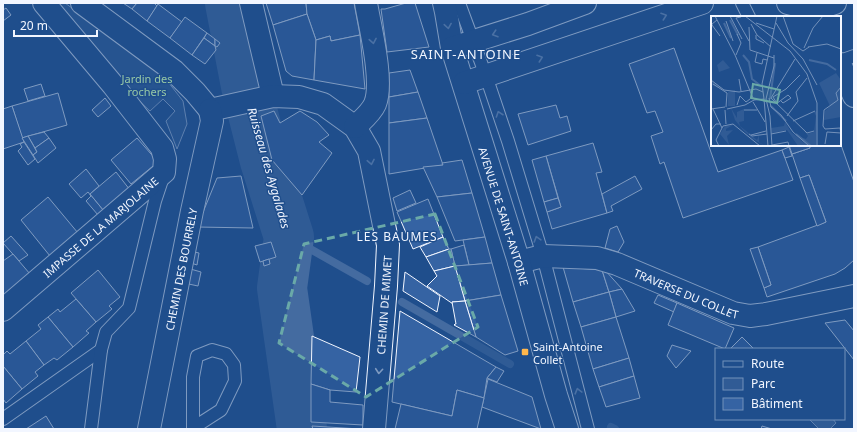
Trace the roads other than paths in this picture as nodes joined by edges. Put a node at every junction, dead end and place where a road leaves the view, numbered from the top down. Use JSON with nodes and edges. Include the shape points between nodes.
{"nodes":[{"id":1,"x":44,"y":3,"type":"edge"},
{"id":2,"x":82,"y":3,"type":"edge"},
{"id":3,"x":251,"y":3,"type":"edge"},
{"id":4,"x":366,"y":3,"type":"edge"},
{"id":5,"x":444,"y":3,"type":"edge"},
{"id":6,"x":459,"y":3,"type":"edge"},
{"id":7,"x":585,"y":3,"type":"edge"},
{"id":8,"x":702,"y":3,"type":"edge"},
{"id":9,"x":742,"y":3,"type":"edge"},
{"id":10,"x":835,"y":3,"type":"edge"},
{"id":11,"x":802,"y":9,"type":"edge"},
{"id":12,"x":748,"y":16,"type":"edge"},
{"id":13,"x":473,"y":41,"type":"junction"},
{"id":14,"x":452,"y":48,"type":"junction"},
{"id":15,"x":854,"y":56,"type":"edge"},
{"id":16,"x":841,"y":62,"type":"edge"},
{"id":17,"x":841,"y":64,"type":"edge"},
{"id":18,"x":486,"y":76,"type":"junction"},
{"id":19,"x":464,"y":83,"type":"junction"},
{"id":20,"x":854,"y":96,"type":"edge"},
{"id":21,"x":265,"y":97,"type":"junction"},
{"id":22,"x":217,"y":108,"type":"junction"},
{"id":23,"x":355,"y":127,"type":"junction"},
{"id":24,"x":164,"y":172,"type":"junction"},
{"id":25,"x":543,"y":256,"type":"junction"},
{"id":26,"x":519,"y":262,"type":"junction"},
{"id":27,"x":854,"y":296,"type":"edge"},
{"id":28,"x":3,"y":310,"type":"edge"},
{"id":29,"x":101,"y":350,"type":"junction"},
{"id":30,"x":3,"y":419,"type":"edge"},
{"id":31,"x":193,"y":428,"type":"edge"},
{"id":32,"x":91,"y":429,"type":"edge"},
{"id":33,"x":149,"y":429,"type":"edge"},
{"id":34,"x":374,"y":429,"type":"edge"},
{"id":35,"x":568,"y":429,"type":"edge"},
{"id":36,"x":588,"y":429,"type":"edge"}],
"edges":[{"from":1,"to":24,"type":"street","name":"IMPASSE DE LA MARJOLAINE","via":[[162,148],[165,159]]},
{"from":2,"to":22,"type":"street","via":[[174,71],[195,92]]},
{"from":3,"to":21,"type":"street"},
{"from":4,"to":23,"type":"street","one_way":true,"via":[[377,65],[378,92],[375,105]]},
{"from":5,"to":14,"type":"street","name":"AVENUE DE SAINT-ANTOINE","one_way":true},
{"from":6,"to":13,"type":"lane"},
{"from":7,"to":13,"type":"street","one_way":true},
{"from":18,"to":8,"type":"street","one_way":true},
{"from":9,"to":12,"type":"lane"},
{"from":10,"to":11,"type":"street"},
{"from":13,"to":14,"type":"street"},
{"from":13,"to":18,"type":"lane"},
{"from":14,"to":19,"type":"street","name":"AVENUE DE SAINT-ANTOINE"},
{"from":15,"to":16,"type":"lane"},
{"from":17,"to":20,"type":"street"},
{"from":18,"to":19,"type":"street"},
{"from":25,"to":18,"type":"lane","one_way":true},
{"from":19,"to":26,"type":"street","name":"AVENUE DE SAINT-ANTOINE"},
{"from":21,"to":22,"type":"street"},
{"from":21,"to":23,"type":"street","via":[[299,97],[323,104]]},
{"from":22,"to":33,"type":"street","name":"CHEMIN DES BOURRELY","via":[[190,219]]},
{"from":23,"to":34,"type":"street","name":"CHEMIN DE MIMET","one_way":true,"via":[[369,151],[388,245]]},
{"from":24,"to":28,"type":"street","name":"IMPASSE DE LA MARJOLAINE"},
{"from":24,"to":29,"type":"lane","via":[[129,308],[106,332]]},
{"from":25,"to":26,"type":"street","name":"TRAVERSE DU COLLET"},
{"from":25,"to":27,"type":"street","name":"TRAVERSE DU COLLET","via":[[596,258],[617,264],[733,313],[750,316]]},
{"from":36,"to":25,"type":"lane","one_way":true},
{"from":26,"to":35,"type":"street","name":"AVENUE DE SAINT-ANTOINE"},
{"from":29,"to":30,"type":"lane"},
{"from":29,"to":32,"type":"lane"},
{"from":31,"to":31,"type":"lane","via":[[221,410],[235,381],[234,365],[226,354],[212,350],[197,356],[193,377]]}]}
